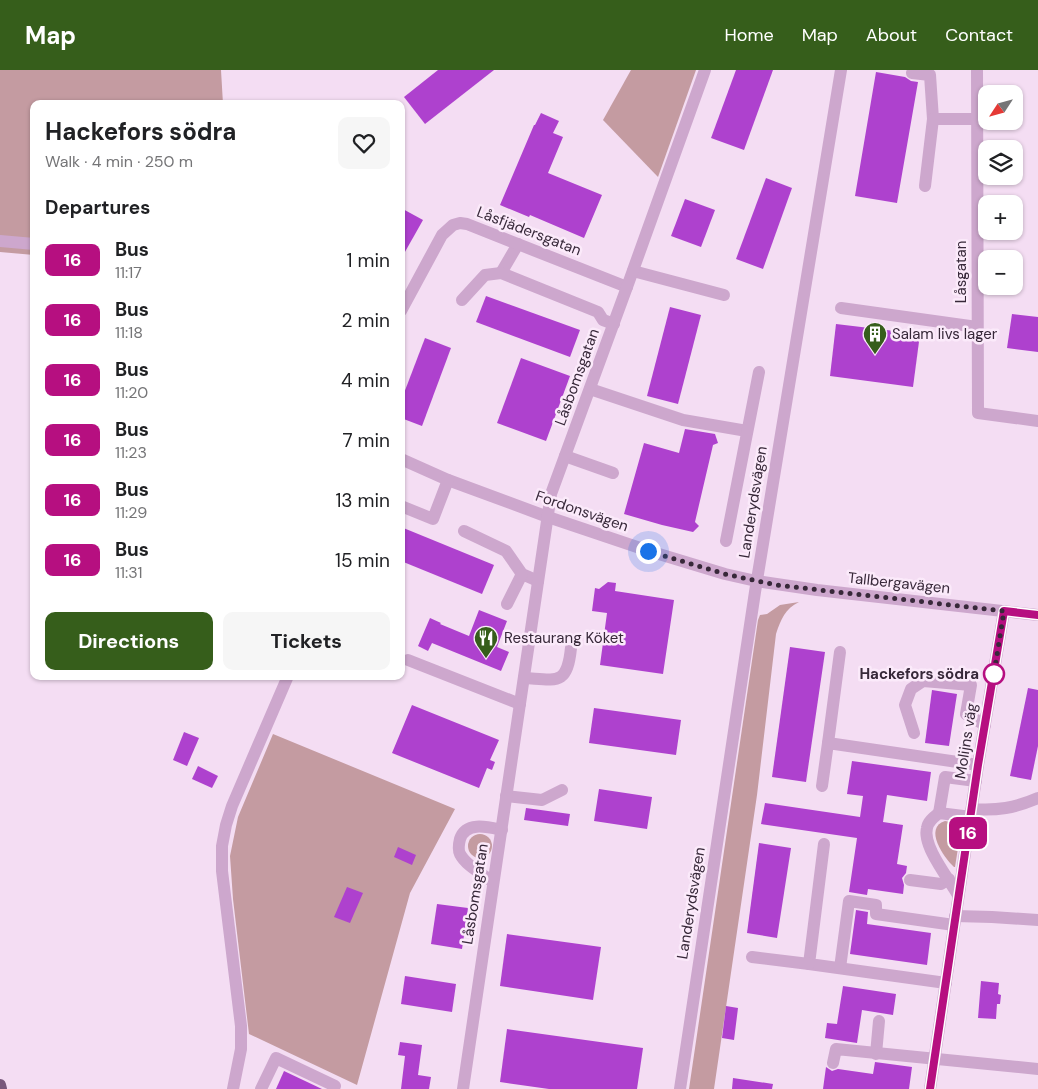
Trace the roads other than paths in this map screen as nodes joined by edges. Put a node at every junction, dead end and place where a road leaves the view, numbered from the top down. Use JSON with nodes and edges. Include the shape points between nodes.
{"nodes":[{"id":1,"x":705,"y":70,"type":"edge"},
{"id":2,"x":841,"y":70,"type":"edge"},
{"id":3,"x":977,"y":70,"type":"edge"},
{"id":4,"x":912,"y":73,"type":"dead end"},
{"id":5,"x":933,"y":119,"type":"junction"},
{"id":6,"x":977,"y":119,"type":"junction"},
{"id":7,"x":925,"y":186,"type":"dead end"},
{"id":8,"x":0,"y":241,"type":"edge"},
{"id":9,"x":30,"y":244,"type":"edge"},
{"id":10,"x":518,"y":244,"type":"junction"},
{"id":11,"x":633,"y":271,"type":"junction"},
{"id":12,"x":501,"y":273,"type":"junction"},
{"id":13,"x":627,"y":287,"type":"junction"},
{"id":14,"x":724,"y":295,"type":"dead end"},
{"id":15,"x":462,"y":300,"type":"dead end"},
{"id":16,"x":405,"y":303,"type":"edge"},
{"id":17,"x":841,"y":308,"type":"dead end"},
{"id":18,"x":614,"y":324,"type":"junction"},
{"id":19,"x":978,"y":327,"type":"junction"},
{"id":20,"x":759,"y":372,"type":"dead end"},
{"id":21,"x":590,"y":389,"type":"junction"},
{"id":22,"x":1038,"y":421,"type":"edge"},
{"id":23,"x":747,"y":431,"type":"junction"},
{"id":24,"x":565,"y":456,"type":"junction"},
{"id":25,"x":405,"y":462,"type":"edge"},
{"id":26,"x":613,"y":473,"type":"dead end"},
{"id":27,"x":448,"y":480,"type":"junction"},
{"id":28,"x":405,"y":508,"type":"edge"},
{"id":29,"x":548,"y":516,"type":"junction"},
{"id":30,"x":464,"y":531,"type":"dead end"},
{"id":31,"x":726,"y":541,"type":"dead end"},
{"id":32,"x":522,"y":574,"type":"junction"},
{"id":33,"x":538,"y":581,"type":"junction"},
{"id":34,"x":756,"y":581,"type":"junction"},
{"id":35,"x":507,"y":604,"type":"dead end"},
{"id":36,"x":1004,"y":611,"type":"junction"},
{"id":37,"x":1038,"y":615,"type":"edge"},
{"id":38,"x":571,"y":648,"type":"dead end"},
{"id":39,"x":840,"y":652,"type":"dead end"},
{"id":40,"x":408,"y":660,"type":"dead end"},
{"id":41,"x":524,"y":678,"type":"junction"},
{"id":42,"x":286,"y":680,"type":"edge"},
{"id":43,"x":520,"y":704,"type":"junction"},
{"id":44,"x":985,"y":725,"type":"junction"},
{"id":45,"x":914,"y":733,"type":"dead end"},
{"id":46,"x":828,"y":743,"type":"junction"},
{"id":47,"x":978,"y":765,"type":"junction"},
{"id":48,"x":976,"y":781,"type":"junction"},
{"id":49,"x":822,"y":786,"type":"dead end"},
{"id":50,"x":562,"y":790,"type":"dead end"},
{"id":51,"x":506,"y":796,"type":"junction"},
{"id":52,"x":1038,"y":798,"type":"edge"},
{"id":53,"x":939,"y":813,"type":"junction"},
{"id":54,"x":971,"y":813,"type":"junction"},
{"id":55,"x":502,"y":830,"type":"junction"},
{"id":56,"x":824,"y":844,"type":"dead end"},
{"id":57,"x":949,"y":879,"type":"junction"},
{"id":58,"x":910,"y":880,"type":"dead end"},
{"id":59,"x":493,"y":882,"type":"junction"},
{"id":60,"x":958,"y":894,"type":"junction"},
{"id":61,"x":1038,"y":920,"type":"edge"},
{"id":62,"x":955,"y":921,"type":"junction"},
{"id":63,"x":752,"y":957,"type":"dead end"},
{"id":64,"x":810,"y":964,"type":"junction"},
{"id":65,"x":840,"y":968,"type":"junction"},
{"id":66,"x":946,"y":984,"type":"junction"},
{"id":67,"x":879,"y":1021,"type":"dead end"},
{"id":68,"x":876,"y":1054,"type":"junction"},
{"id":69,"x":934,"y":1059,"type":"junction"},
{"id":70,"x":834,"y":1063,"type":"dead end"},
{"id":71,"x":1038,"y":1068,"type":"edge"},
{"id":72,"x":0,"y":1085,"type":"edge"},
{"id":73,"x":1,"y":1089,"type":"edge"},
{"id":74,"x":233,"y":1089,"type":"edge"},
{"id":75,"x":261,"y":1089,"type":"edge"},
{"id":76,"x":333,"y":1089,"type":"edge"},
{"id":77,"x":463,"y":1089,"type":"edge"},
{"id":78,"x":680,"y":1089,"type":"edge"},
{"id":79,"x":930,"y":1089,"type":"edge"}],
"edges":[{"from":1,"to":11,"type":"street","name":"Låsbomsgatan"},
{"from":2,"to":34,"type":"street","name":"Landerydsvägen"},
{"from":3,"to":6,"type":"street","name":"Låsgatan"},
{"from":4,"to":5,"type":"street","via":[[930,75]]},
{"from":5,"to":6,"type":"street"},
{"from":5,"to":7,"type":"street"},
{"from":6,"to":19,"type":"street","name":"Låsgatan"},
{"from":8,"to":9,"type":"street"},
{"from":10,"to":12,"type":"street"},
{"from":10,"to":13,"type":"street","name":"Låsfjädersgatan"},
{"from":10,"to":16,"type":"street","name":"Låsfjädersgatan","via":[[467,224],[453,225],[442,235]]},
{"from":11,"to":13,"type":"street","name":"Låsbomsgatan"},
{"from":11,"to":14,"type":"street"},
{"from":12,"to":15,"type":"street","via":[[485,275]]},
{"from":12,"to":18,"type":"street","via":[[598,312],[603,320]]},
{"from":13,"to":18,"type":"street","name":"Låsbomsgatan"},
{"from":17,"to":19,"type":"street"},
{"from":18,"to":21,"type":"street","name":"Låsbomsgatan"},
{"from":19,"to":22,"type":"street","name":"Låsgatan","via":[[978,413]]},
{"from":20,"to":23,"type":"street"},
{"from":21,"to":23,"type":"street","via":[[683,420]]},
{"from":21,"to":24,"type":"street","name":"Låsbomsgatan"},
{"from":23,"to":31,"type":"street"},
{"from":24,"to":26,"type":"street"},
{"from":24,"to":29,"type":"street","name":"Låsbomsgatan","via":[[551,494]]},
{"from":25,"to":27,"type":"street","name":"Fordonsvägen"},
{"from":27,"to":28,"type":"street","via":[[433,519]]},
{"from":27,"to":29,"type":"street","name":"Fordonsvägen"},
{"from":29,"to":33,"type":"street","name":"Låsbomsgatan"},
{"from":29,"to":34,"type":"street","name":"Fordonsvägen","via":[[648,551]]},
{"from":30,"to":32,"type":"street","via":[[506,551]]},
{"from":32,"to":33,"type":"street"},
{"from":32,"to":35,"type":"street"},
{"from":33,"to":41,"type":"street","name":"Låsbomsgatan"},
{"from":34,"to":36,"type":"street","name":"Tallbergavägen"},
{"from":34,"to":78,"type":"street","name":"Landerydsvägen"},
{"from":36,"to":37,"type":"street","name":"Tallbergavägen"},
{"from":36,"to":44,"type":"street","name":"Molijns väg"},
{"from":38,"to":41,"type":"street","via":[[569,666],[564,675],[556,680]]},
{"from":39,"to":46,"type":"street"},
{"from":40,"to":43,"type":"street"},
{"from":41,"to":43,"type":"street","name":"Låsbomsgatan"},
{"from":42,"to":74,"type":"street","via":[[232,806],[222,846],[223,888],[241,1026],[241,1049]]},
{"from":43,"to":51,"type":"street","name":"Låsbomsgatan"},
{"from":44,"to":45,"type":"street","via":[[966,714],[971,686],[923,681],[911,689],[906,705]]},
{"from":44,"to":47,"type":"street","name":"Molijns väg"},
{"from":46,"to":47,"type":"street"},
{"from":46,"to":49,"type":"street"},
{"from":47,"to":48,"type":"street","name":"Molijns väg"},
{"from":48,"to":53,"type":"street","via":[[944,777]]},
{"from":48,"to":54,"type":"street","name":"Molijns väg"},
{"from":50,"to":51,"type":"street","via":[[542,800]]},
{"from":51,"to":55,"type":"street","name":"Låsbomsgatan"},
{"from":52,"to":54,"type":"street"},
{"from":53,"to":54,"type":"street"},
{"from":53,"to":57,"type":"street","via":[[927,825],[926,835]]},
{"from":54,"to":60,"type":"street","name":"Molijns väg"},
{"from":55,"to":59,"type":"street","name":"Låsbomsgatan"},
{"from":55,"to":59,"type":"street","via":[[485,826],[470,828],[460,838],[459,852],[463,858]]},
{"from":56,"to":64,"type":"street"},
{"from":57,"to":58,"type":"street","via":[[941,884]]},
{"from":57,"to":60,"type":"street"},
{"from":59,"to":77,"type":"street","name":"Låsbomsgatan"},
{"from":60,"to":62,"type":"street","name":"Molijns väg"},
{"from":61,"to":62,"type":"street","via":[[992,917]]},
{"from":62,"to":65,"type":"street","via":[[876,914],[876,905],[849,901]]},
{"from":62,"to":66,"type":"street","name":"Molijns väg"},
{"from":63,"to":64,"type":"street"},
{"from":64,"to":65,"type":"street"},
{"from":65,"to":66,"type":"street"},
{"from":66,"to":69,"type":"street","name":"Molijns väg"},
{"from":67,"to":68,"type":"street"},
{"from":68,"to":69,"type":"street"},
{"from":68,"to":70,"type":"street","via":[[836,1049]]},
{"from":69,"to":71,"type":"street"},
{"from":69,"to":79,"type":"street","name":"Molijns väg"},
{"from":72,"to":73,"type":"main road"},
{"from":75,"to":76,"type":"street","via":[[276,1058],[335,1086]]}]}
